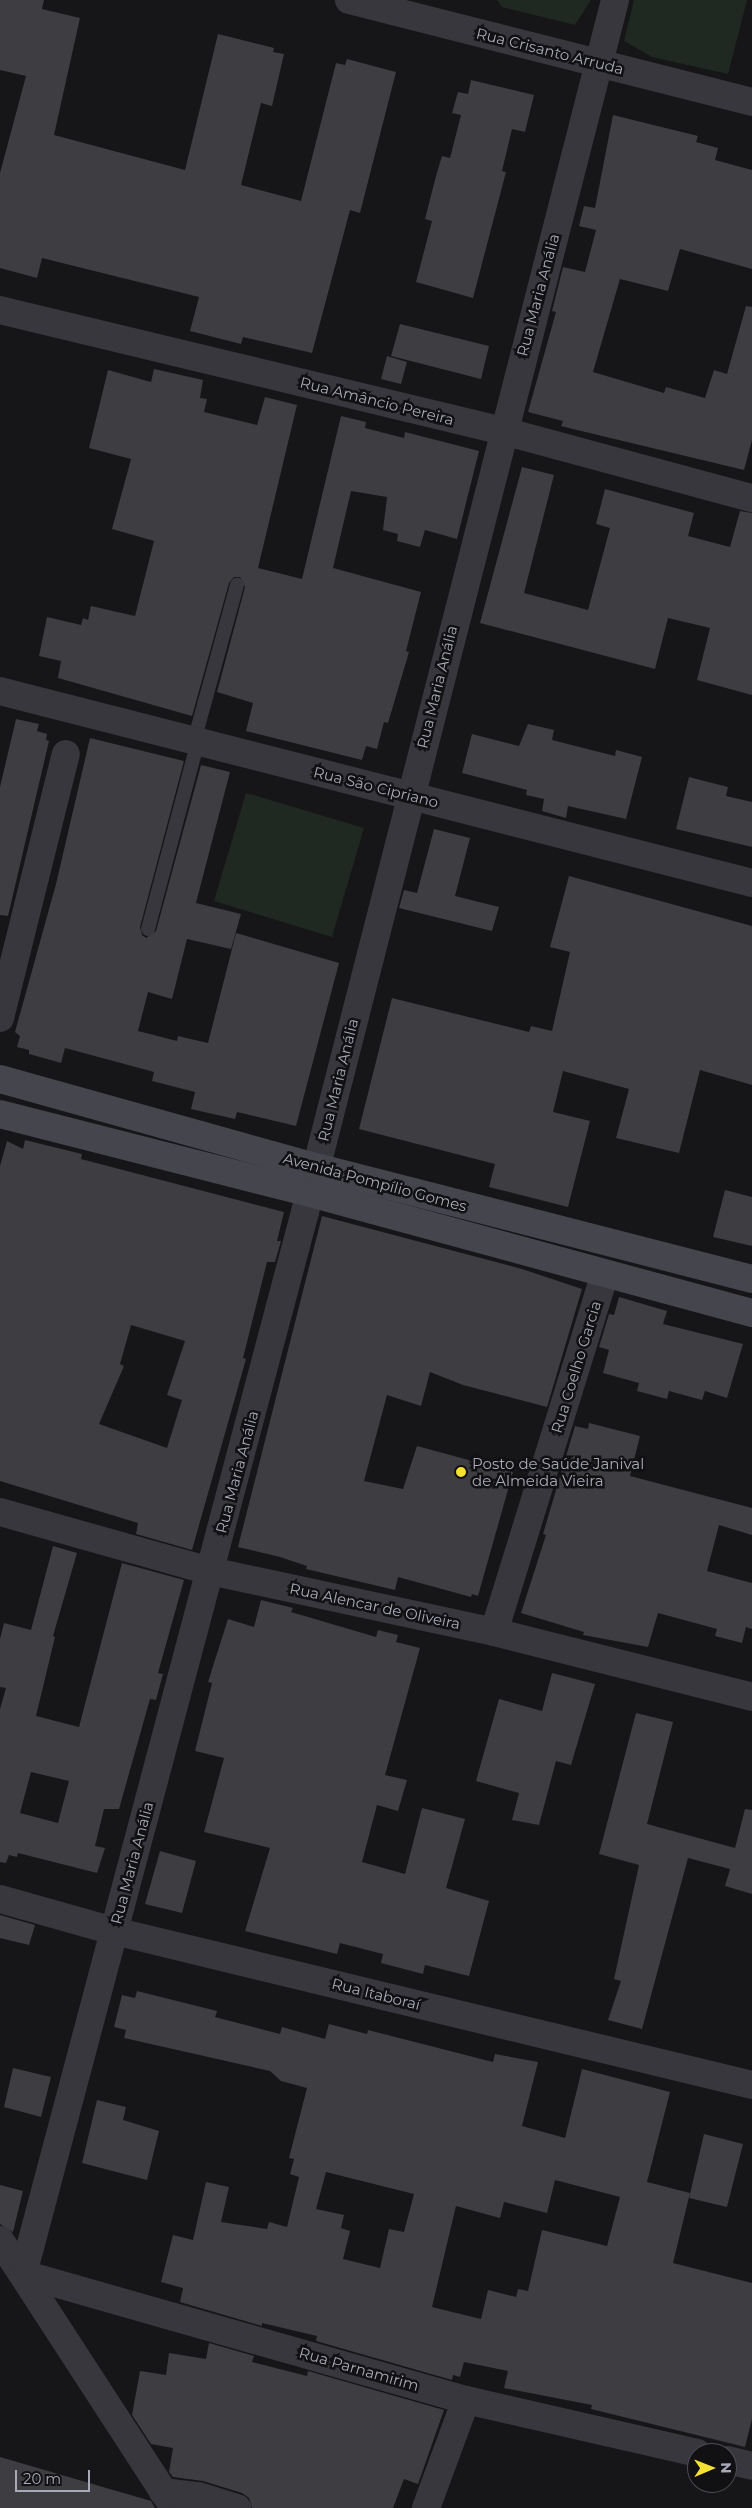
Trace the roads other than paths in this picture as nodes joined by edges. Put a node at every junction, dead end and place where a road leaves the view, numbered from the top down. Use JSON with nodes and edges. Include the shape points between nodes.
{"nodes":[{"id":1,"x":349,"y":0,"type":"edge"},
{"id":2,"x":615,"y":0,"type":"edge"},
{"id":3,"x":599,"y":63,"type":"junction"},
{"id":4,"x":752,"y":102,"type":"edge"},
{"id":5,"x":0,"y":310,"type":"edge"},
{"id":6,"x":503,"y":431,"type":"junction"},
{"id":7,"x":752,"y":498,"type":"edge"},
{"id":8,"x":237,"y":585,"type":"dead end"},
{"id":9,"x":0,"y":691,"type":"edge"},
{"id":10,"x":196,"y":741,"type":"junction"},
{"id":11,"x":66,"y":754,"type":"dead end"},
{"id":12,"x":410,"y":795,"type":"junction"},
{"id":13,"x":752,"y":883,"type":"edge"},
{"id":14,"x":148,"y":929,"type":"dead end"},
{"id":15,"x":0,"y":1018,"type":"edge"},
{"id":16,"x":0,"y":1078,"type":"edge"},
{"id":17,"x":0,"y":1114,"type":"edge"},
{"id":18,"x":313,"y":1180,"type":"junction"},
{"id":19,"x":605,"y":1274,"type":"junction"},
{"id":20,"x":752,"y":1279,"type":"edge"},
{"id":21,"x":752,"y":1313,"type":"edge"},
{"id":22,"x":0,"y":1512,"type":"edge"},
{"id":23,"x":210,"y":1571,"type":"junction"},
{"id":24,"x":494,"y":1632,"type":"junction"},
{"id":25,"x":752,"y":1697,"type":"edge"},
{"id":26,"x":0,"y":1899,"type":"edge"},
{"id":27,"x":114,"y":1931,"type":"junction"},
{"id":28,"x":752,"y":2085,"type":"edge"},
{"id":29,"x":0,"y":2240,"type":"edge"},
{"id":30,"x":24,"y":2274,"type":"junction"},
{"id":31,"x":466,"y":2400,"type":"junction"},
{"id":32,"x":687,"y":2451,"type":"edge"},
{"id":33,"x":737,"y":2462,"type":"edge"},
{"id":34,"x":752,"y":2466,"type":"edge"},
{"id":35,"x":168,"y":2500,"type":"edge"},
{"id":36,"x":237,"y":2508,"type":"edge"},
{"id":37,"x":426,"y":2508,"type":"edge"}],
"edges":[{"from":1,"to":3,"type":"street","name":"Rua Crisanto Arruda"},
{"from":2,"to":3,"type":"street","name":"Rua Maria Anália"},
{"from":3,"to":4,"type":"street","name":"Rua Crisanto Arruda"},
{"from":3,"to":6,"type":"street","name":"Rua Maria Anália"},
{"from":5,"to":6,"type":"street","name":"Rua Amâncio Pereira"},
{"from":6,"to":7,"type":"street","name":"Rua Amâncio Pereira"},
{"from":6,"to":12,"type":"street","name":"Rua Maria Anália"},
{"from":8,"to":10,"type":"lane"},
{"from":9,"to":10,"type":"street","name":"Rua São Cipriano"},
{"from":10,"to":12,"type":"street","name":"Rua São Cipriano"},
{"from":10,"to":14,"type":"lane"},
{"from":11,"to":15,"type":"street"},
{"from":12,"to":13,"type":"street","name":"Rua São Cipriano"},
{"from":12,"to":18,"type":"street","name":"Rua Maria Anália"},
{"from":16,"to":18,"type":"main road","name":"Avenida Pompílio Gomes"},
{"from":17,"to":18,"type":"main road","name":"Avenida Pompílio Gomes"},
{"from":18,"to":19,"type":"main road","name":"Avenida Pompílio Gomes"},
{"from":18,"to":20,"type":"main road","name":"Avenida Pompílio Gomes"},
{"from":18,"to":23,"type":"street","name":"Rua Maria Anália"},
{"from":19,"to":21,"type":"main road","name":"Avenida Pompílio Gomes"},
{"from":19,"to":24,"type":"street","name":"Rua Coelho Garcia"},
{"from":22,"to":23,"type":"street","name":"Rua Alencar de Oliveira"},
{"from":23,"to":24,"type":"street","name":"Rua Alencar de Oliveira"},
{"from":23,"to":27,"type":"street","name":"Rua Maria Anália"},
{"from":24,"to":25,"type":"street","name":"Rua Alencar de Oliveira"},
{"from":26,"to":27,"type":"street","name":"Rua Itaboraí"},
{"from":27,"to":28,"type":"street","name":"Rua Itaboraí"},
{"from":27,"to":30,"type":"street","name":"Rua Maria Anália"},
{"from":29,"to":30,"type":"street"},
{"from":30,"to":31,"type":"street","name":"Rua Parnamirim"},
{"from":30,"to":35,"type":"street"},
{"from":31,"to":32,"type":"street","name":"Rua Parnamirim"},
{"from":31,"to":37,"type":"street"},
{"from":33,"to":34,"type":"street"},
{"from":35,"to":36,"type":"street","via":[[198,2496]]}]}
